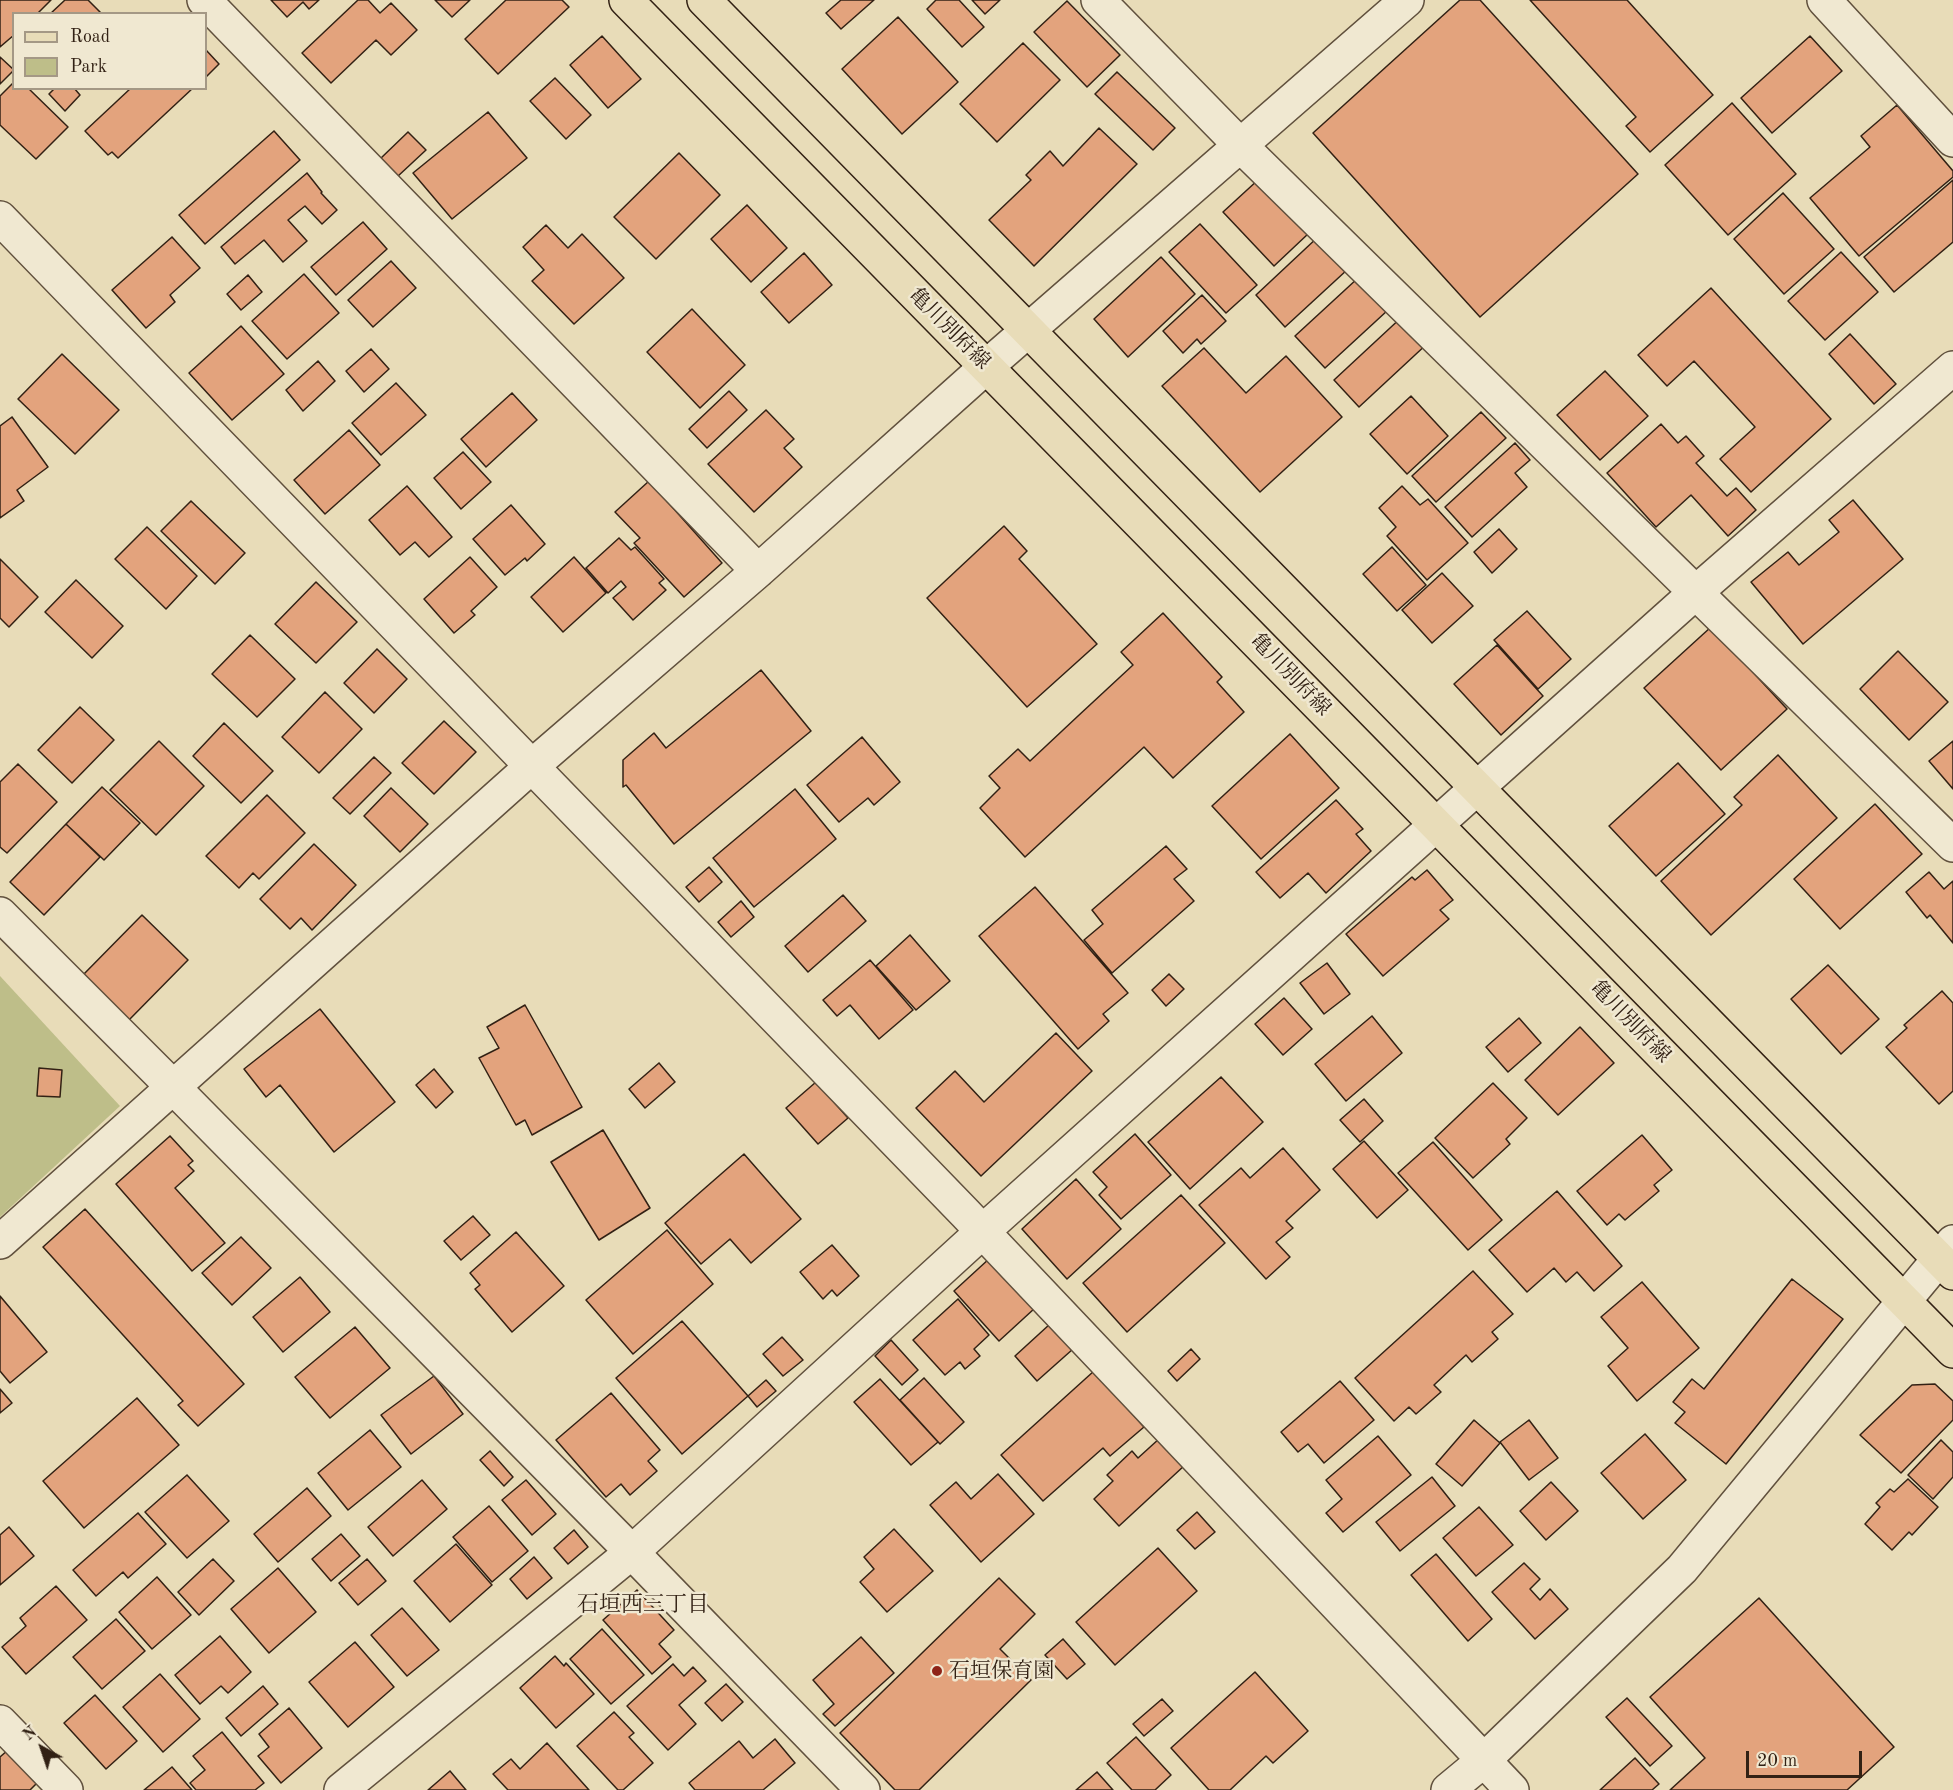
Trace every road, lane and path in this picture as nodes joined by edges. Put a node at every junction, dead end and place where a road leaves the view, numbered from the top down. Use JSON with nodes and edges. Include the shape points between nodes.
{"nodes":[{"id":1,"x":204,"y":0,"type":"edge"},
{"id":2,"x":626,"y":0,"type":"edge"},
{"id":3,"x":704,"y":0,"type":"edge"},
{"id":4,"x":1098,"y":0,"type":"edge"},
{"id":5,"x":1407,"y":0,"type":"edge"},
{"id":6,"x":1824,"y":0,"type":"edge"},
{"id":7,"x":1953,"y":140,"type":"edge"},
{"id":8,"x":1240,"y":145,"type":"junction"},
{"id":9,"x":0,"y":218,"type":"edge"},
{"id":10,"x":1028,"y":330,"type":"junction"},
{"id":11,"x":986,"y":367,"type":"junction"},
{"id":12,"x":1953,"y":368,"type":"edge"},
{"id":13,"x":758,"y":571,"type":"junction"},
{"id":14,"x":1695,"y":593,"type":"junction"},
{"id":15,"x":531,"y":766,"type":"junction"},
{"id":16,"x":1477,"y":788,"type":"junction"},
{"id":17,"x":1436,"y":825,"type":"junction"},
{"id":18,"x":1953,"y":845,"type":"edge"},
{"id":19,"x":0,"y":914,"type":"edge"},
{"id":20,"x":174,"y":1088,"type":"junction"},
{"id":21,"x":982,"y":1232,"type":"junction"},
{"id":22,"x":0,"y":1242,"type":"edge"},
{"id":23,"x":1948,"y":1258,"type":"edge"},
{"id":24,"x":1904,"y":1301,"type":"junction"},
{"id":25,"x":1953,"y":1351,"type":"edge"},
{"id":26,"x":632,"y":1552,"type":"junction"},
{"id":27,"x":0,"y":1722,"type":"edge"},
{"id":28,"x":1483,"y":1761,"type":"junction"},
{"id":29,"x":66,"y":1790,"type":"edge"},
{"id":30,"x":341,"y":1790,"type":"edge"},
{"id":31,"x":863,"y":1790,"type":"edge"},
{"id":32,"x":1448,"y":1790,"type":"edge"},
{"id":33,"x":1512,"y":1790,"type":"edge"}],
"edges":[{"from":1,"to":13,"type":"street"},
{"from":2,"to":11,"type":"main road","name":"亀川別府線"},
{"from":3,"to":10,"type":"main road"},
{"from":4,"to":8,"type":"street"},
{"from":5,"to":8,"type":"street"},
{"from":6,"to":7,"type":"street"},
{"from":8,"to":10,"type":"street"},
{"from":8,"to":14,"type":"street"},
{"from":9,"to":15,"type":"street"},
{"from":10,"to":11,"type":"street"},
{"from":10,"to":16,"type":"main road"},
{"from":11,"to":13,"type":"street"},
{"from":11,"to":17,"type":"main road","name":"亀川別府線"},
{"from":12,"to":14,"type":"street"},
{"from":13,"to":15,"type":"street"},
{"from":14,"to":16,"type":"street"},
{"from":14,"to":18,"type":"street"},
{"from":15,"to":20,"type":"street"},
{"from":15,"to":21,"type":"street"},
{"from":16,"to":17,"type":"street"},
{"from":16,"to":23,"type":"main road"},
{"from":17,"to":21,"type":"street"},
{"from":17,"to":24,"type":"main road","name":"亀川別府線"},
{"from":19,"to":20,"type":"street"},
{"from":20,"to":22,"type":"street"},
{"from":20,"to":26,"type":"street"},
{"from":21,"to":26,"type":"street"},
{"from":21,"to":28,"type":"street"},
{"from":23,"to":24,"type":"street"},
{"from":24,"to":25,"type":"main road","name":"亀川別府線"},
{"from":24,"to":28,"type":"street","via":[[1682,1569]]},
{"from":26,"to":30,"type":"street"},
{"from":26,"to":31,"type":"street"},
{"from":27,"to":29,"type":"street"},
{"from":28,"to":32,"type":"street"},
{"from":28,"to":33,"type":"street"}]}
